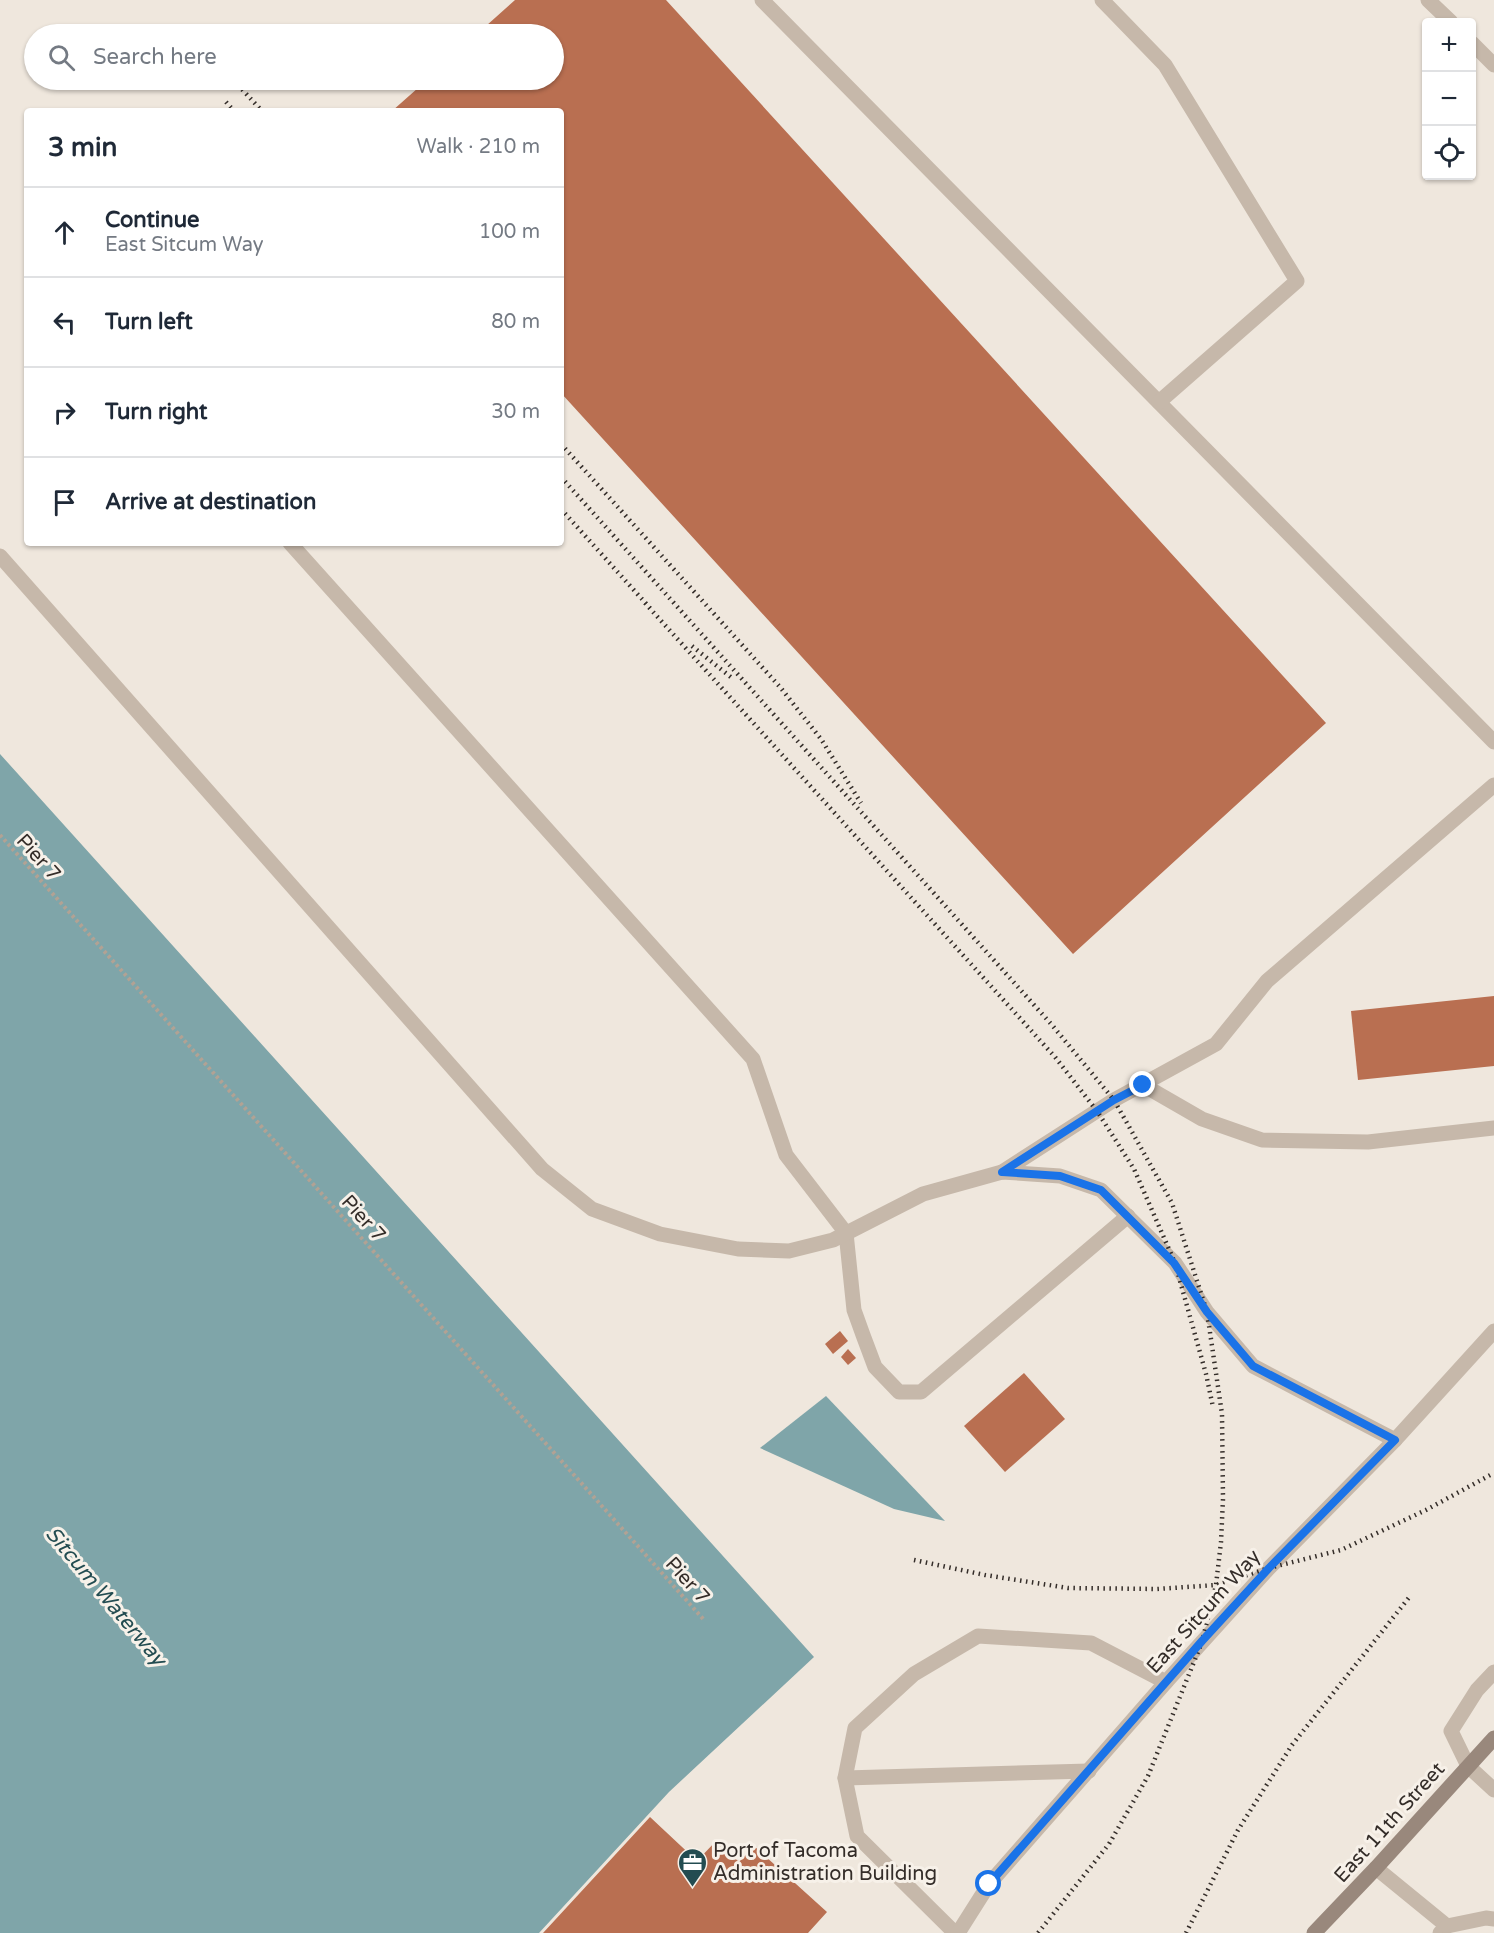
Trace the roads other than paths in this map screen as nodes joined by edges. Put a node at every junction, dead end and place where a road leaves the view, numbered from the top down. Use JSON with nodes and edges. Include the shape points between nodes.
{"nodes":[{"id":1,"x":762,"y":0,"type":"edge"},
{"id":2,"x":1102,"y":0,"type":"edge"},
{"id":3,"x":1428,"y":0,"type":"edge"},
{"id":4,"x":1447,"y":18,"type":"edge"},
{"id":5,"x":1476,"y":47,"type":"edge"},
{"id":6,"x":1494,"y":65,"type":"edge"},
{"id":7,"x":1159,"y":402,"type":"junction"},
{"id":8,"x":293,"y":546,"type":"edge"},
{"id":9,"x":0,"y":556,"type":"edge"},
{"id":10,"x":1494,"y":742,"type":"edge"},
{"id":11,"x":1494,"y":784,"type":"edge"},
{"id":12,"x":1143,"y":1085,"type":"junction"},
{"id":13,"x":1494,"y":1128,"type":"edge"},
{"id":14,"x":1002,"y":1172,"type":"junction"},
{"id":15,"x":1128,"y":1216,"type":"junction"},
{"id":16,"x":846,"y":1233,"type":"junction"},
{"id":17,"x":1494,"y":1331,"type":"edge"},
{"id":18,"x":1395,"y":1440,"type":"junction"},
{"id":19,"x":1494,"y":1672,"type":"edge"},
{"id":20,"x":1166,"y":1682,"type":"junction"},
{"id":21,"x":1494,"y":1738,"type":"edge"},
{"id":22,"x":1468,"y":1766,"type":"junction"},
{"id":23,"x":1089,"y":1771,"type":"junction"},
{"id":24,"x":845,"y":1778,"type":"junction"},
{"id":25,"x":1494,"y":1790,"type":"edge"},
{"id":26,"x":1376,"y":1868,"type":"junction"},
{"id":27,"x":1494,"y":1920,"type":"edge"},
{"id":28,"x":1443,"y":1929,"type":"edge"},
{"id":29,"x":956,"y":1933,"type":"edge"},
{"id":30,"x":1314,"y":1933,"type":"edge"}],
"edges":[{"from":1,"to":7,"type":"street"},
{"from":2,"to":7,"type":"street","via":[[1165,65],[1297,280]]},
{"from":3,"to":4,"type":"street"},
{"from":5,"to":6,"type":"street"},
{"from":7,"to":10,"type":"street"},
{"from":8,"to":16,"type":"street","via":[[753,1059],[786,1155]]},
{"from":9,"to":16,"type":"street","via":[[542,1169],[592,1209],[660,1234],[738,1249],[789,1251]]},
{"from":11,"to":12,"type":"street","via":[[1267,981],[1216,1044]]},
{"from":12,"to":13,"type":"street","via":[[1202,1119],[1262,1140],[1368,1142]]},
{"from":12,"to":14,"type":"street"},
{"from":14,"to":15,"type":"street","via":[[1060,1176],[1101,1190]]},
{"from":14,"to":16,"type":"street","via":[[923,1194]]},
{"from":15,"to":16,"type":"street","via":[[921,1392],[899,1392],[875,1367],[854,1310]]},
{"from":15,"to":18,"type":"street","via":[[1174,1263],[1207,1312],[1253,1366]]},
{"from":17,"to":18,"type":"street","name":"East Sitcum Way"},
{"from":18,"to":20,"type":"street","name":"East Sitcum Way","via":[[1269,1568]]},
{"from":19,"to":22,"type":"street","via":[[1477,1690],[1452,1731]]},
{"from":20,"to":23,"type":"street","name":"East Sitcum Way"},
{"from":20,"to":24,"type":"street","via":[[1091,1643],[978,1636],[914,1674],[855,1728]]},
{"from":21,"to":22,"type":"street","name":"East 11th Street"},
{"from":22,"to":25,"type":"street"},
{"from":22,"to":26,"type":"street","name":"East 11th Street"},
{"from":23,"to":24,"type":"street"},
{"from":23,"to":29,"type":"street","name":"East Sitcum Way","via":[[989,1884]]},
{"from":24,"to":29,"type":"street","via":[[857,1836]]},
{"from":26,"to":28,"type":"street"},
{"from":26,"to":30,"type":"street","name":"East 11th Street"},
{"from":27,"to":28,"type":"street","via":[[1486,1918]]}]}
